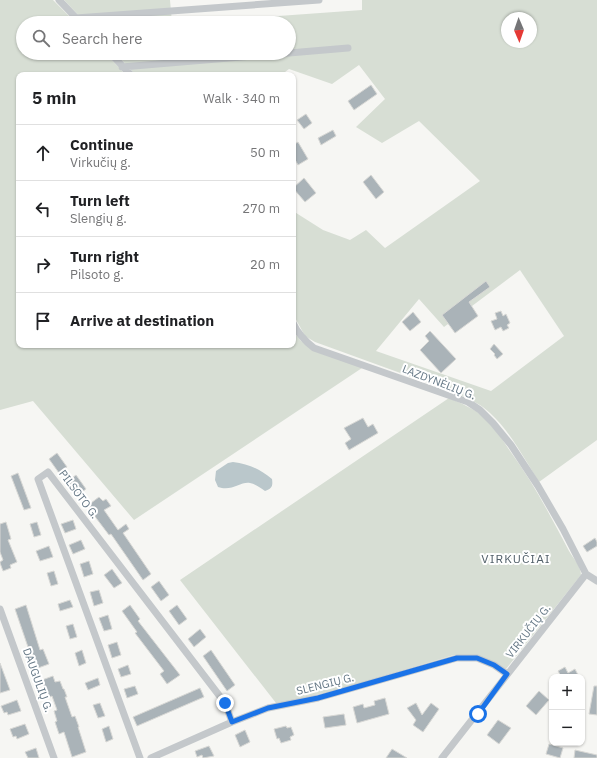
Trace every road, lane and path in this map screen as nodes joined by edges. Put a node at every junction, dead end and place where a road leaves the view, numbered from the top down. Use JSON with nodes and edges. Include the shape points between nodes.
{"nodes":[{"id":1,"x":59,"y":0,"type":"edge"},
{"id":2,"x":319,"y":0,"type":"edge"},
{"id":3,"x":75,"y":16,"type":"edge"},
{"id":4,"x":127,"y":16,"type":"edge"},
{"id":5,"x":348,"y":48,"type":"dead end"},
{"id":6,"x":296,"y":52,"type":"edge"},
{"id":7,"x":116,"y":60,"type":"edge"},
{"id":8,"x":199,"y":60,"type":"edge"},
{"id":9,"x":122,"y":66,"type":"junction"},
{"id":10,"x":127,"y":72,"type":"edge"},
{"id":11,"x":296,"y":330,"type":"edge"},
{"id":12,"x":586,"y":574,"type":"junction"},
{"id":13,"x":597,"y":581,"type":"edge"},
{"id":14,"x":0,"y":609,"type":"edge"},
{"id":15,"x":507,"y":674,"type":"junction"},
{"id":16,"x":232,"y":722,"type":"junction"},
{"id":17,"x":54,"y":758,"type":"edge"},
{"id":18,"x":140,"y":758,"type":"edge"},
{"id":19,"x":151,"y":758,"type":"edge"},
{"id":20,"x":442,"y":758,"type":"edge"}],
"edges":[{"from":1,"to":3,"type":"street"},
{"from":2,"to":4,"type":"street"},
{"from":5,"to":6,"type":"street"},
{"from":7,"to":9,"type":"street"},
{"from":8,"to":9,"type":"street"},
{"from":9,"to":10,"type":"street"},
{"from":11,"to":12,"type":"street","name":"LAZDYNĖLIŲ G.","via":[[314,348],[468,402],[480,410],[494,423],[515,451],[563,529]]},
{"from":12,"to":13,"type":"street"},
{"from":12,"to":15,"type":"street","name":"VIRKUČIŲ G."},
{"from":14,"to":17,"type":"street","name":"DAUGULIŲ G."},
{"from":15,"to":16,"type":"street","name":"SLENGIŲ G.","via":[[477,658],[457,658],[318,698],[268,708]]},
{"from":15,"to":20,"type":"street","name":"VIRKUČIŲ G."},
{"from":16,"to":18,"type":"street","name":"PILSOTO G.","via":[[225,703],[48,472],[38,479]]},
{"from":16,"to":19,"type":"street","name":"SLENGIŲ G."}]}
